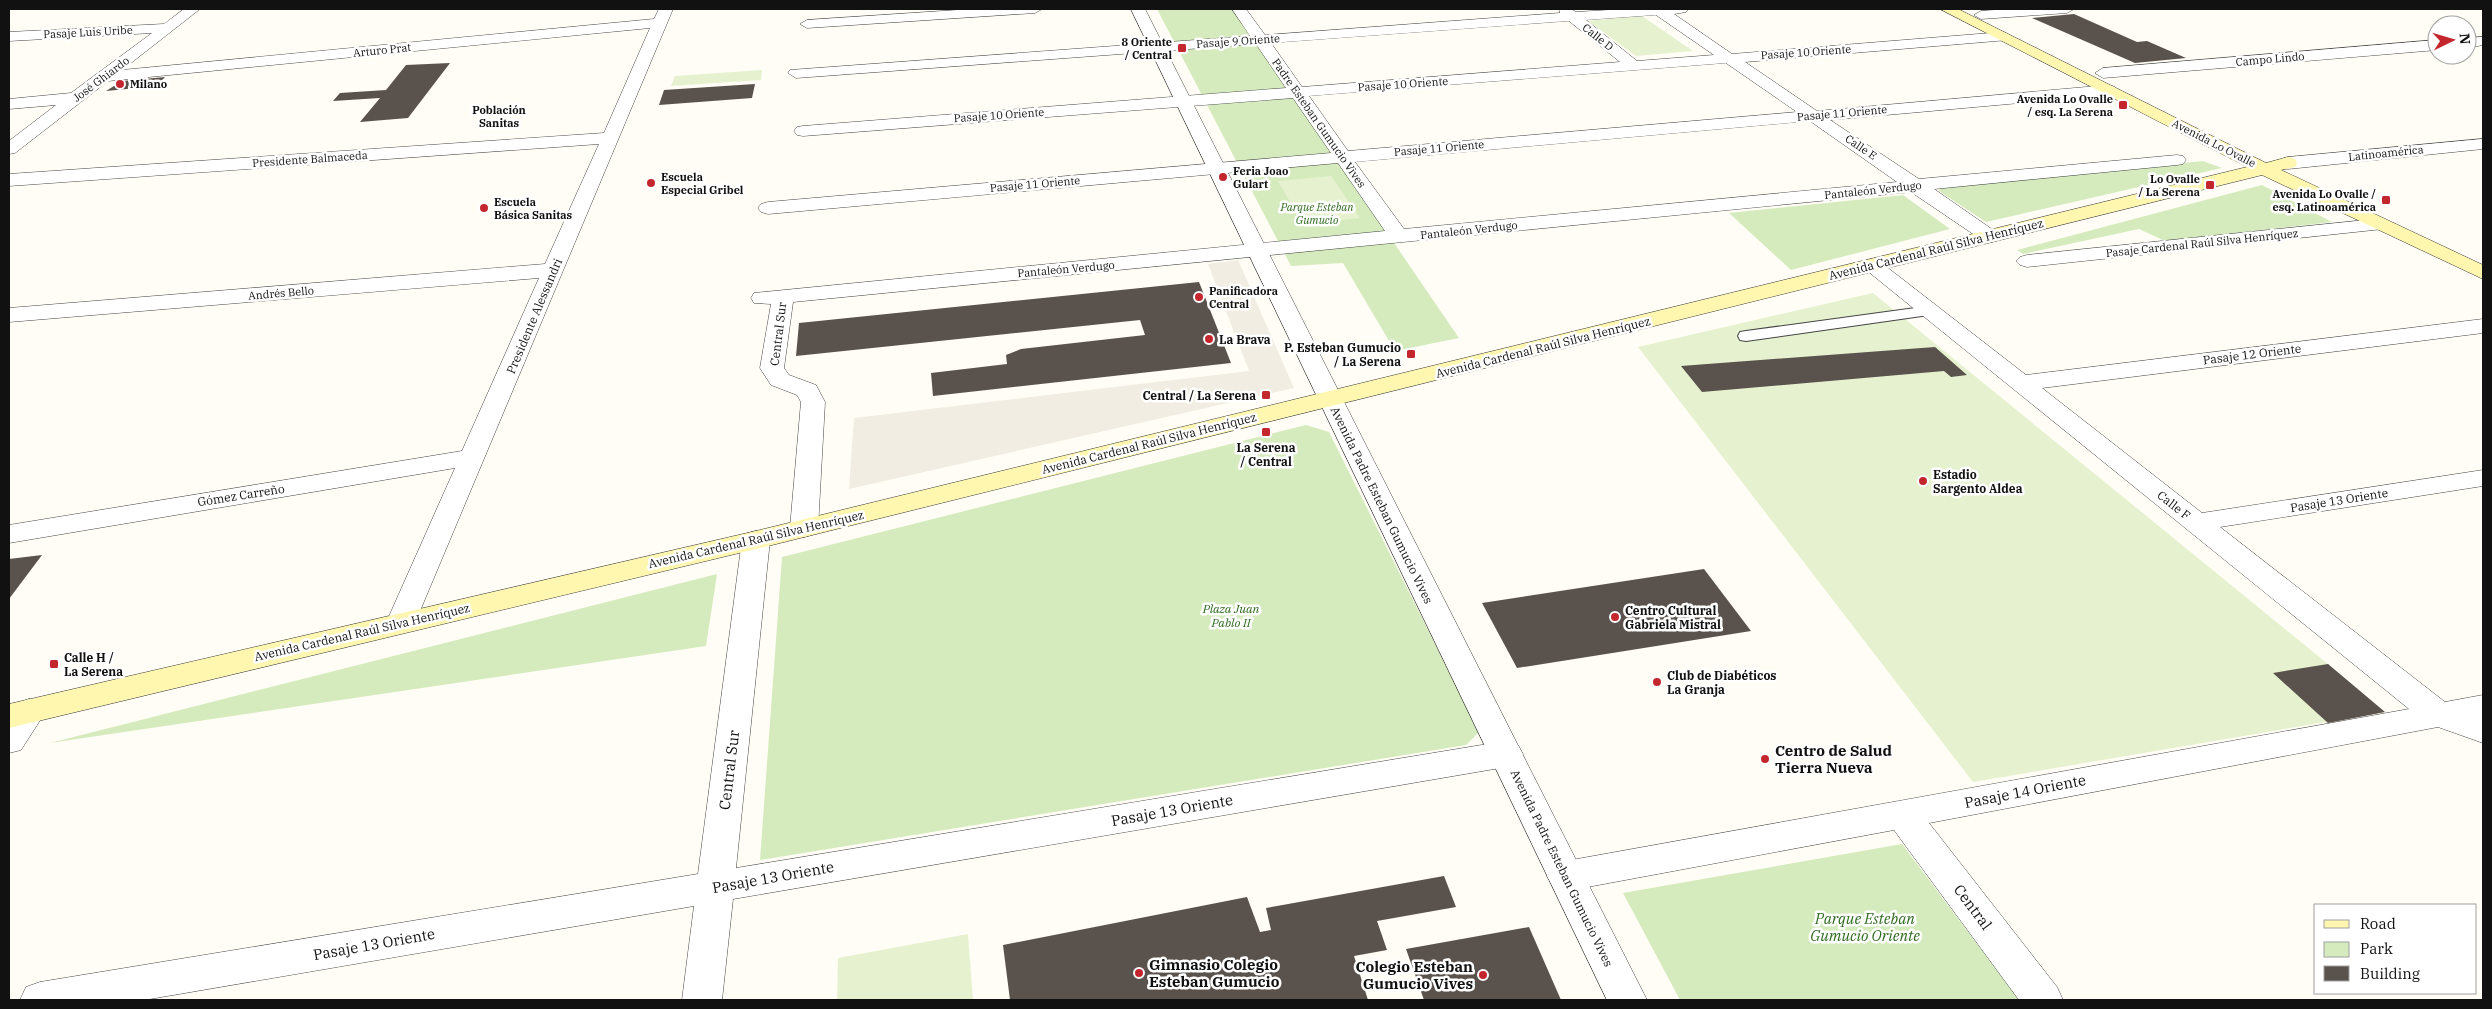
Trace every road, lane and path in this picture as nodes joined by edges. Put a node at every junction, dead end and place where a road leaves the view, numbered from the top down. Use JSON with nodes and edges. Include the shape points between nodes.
{"nodes":[{"id":1,"x":193,"y":9,"type":"edge"},
{"id":2,"x":1035,"y":9,"type":"edge"},
{"id":3,"x":1138,"y":9,"type":"edge"},
{"id":4,"x":1239,"y":9,"type":"edge"},
{"id":5,"x":1681,"y":9,"type":"edge"},
{"id":6,"x":1947,"y":9,"type":"edge"},
{"id":7,"x":2067,"y":9,"type":"edge"},
{"id":8,"x":1658,"y":10,"type":"edge"},
{"id":9,"x":1974,"y":12,"type":"edge"},
{"id":10,"x":1566,"y":13,"type":"edge"},
{"id":11,"x":663,"y":16,"type":"edge"},
{"id":12,"x":806,"y":24,"type":"dead end"},
{"id":13,"x":168,"y":28,"type":"junction"},
{"id":14,"x":9,"y":36,"type":"edge"},
{"id":15,"x":2003,"y":37,"type":"junction"},
{"id":16,"x":1260,"y":39,"type":"junction"},
{"id":17,"x":1157,"y":46,"type":"junction"},
{"id":18,"x":2427,"y":46,"type":"edge"},
{"id":19,"x":1730,"y":58,"type":"junction"},
{"id":20,"x":1634,"y":66,"type":"junction"},
{"id":21,"x":796,"y":73,"type":"dead end"},
{"id":22,"x":104,"y":77,"type":"junction"},
{"id":23,"x":2106,"y":81,"type":"junction"},
{"id":24,"x":1298,"y":92,"type":"junction"},
{"id":25,"x":77,"y":98,"type":"junction"},
{"id":26,"x":1184,"y":101,"type":"junction"},
{"id":27,"x":9,"y":104,"type":"edge"},
{"id":28,"x":1814,"y":116,"type":"junction"},
{"id":29,"x":803,"y":130,"type":"dead end"},
{"id":30,"x":2235,"y":137,"type":"dead end"},
{"id":31,"x":610,"y":138,"type":"junction"},
{"id":32,"x":2483,"y":144,"type":"edge"},
{"id":33,"x":10,"y":147,"type":"edge"},
{"id":34,"x":1343,"y":157,"type":"junction"},
{"id":35,"x":2261,"y":158,"type":"junction"},
{"id":36,"x":2177,"y":160,"type":"dead end"},
{"id":37,"x":2288,"y":163,"type":"junction"},
{"id":38,"x":1216,"y":168,"type":"junction"},
{"id":39,"x":9,"y":180,"type":"edge"},
{"id":40,"x":1917,"y":186,"type":"junction"},
{"id":41,"x":768,"y":208,"type":"dead end"},
{"id":42,"x":2376,"y":225,"type":"junction"},
{"id":43,"x":1989,"y":236,"type":"junction"},
{"id":44,"x":1399,"y":237,"type":"junction"},
{"id":45,"x":1257,"y":251,"type":"junction"},
{"id":46,"x":2483,"y":257,"type":"edge"},
{"id":47,"x":2027,"y":261,"type":"dead end"},
{"id":48,"x":1872,"y":265,"type":"junction"},
{"id":49,"x":553,"y":270,"type":"junction"},
{"id":50,"x":2483,"y":273,"type":"edge"},
{"id":51,"x":772,"y":297,"type":"joint"},
{"id":52,"x":1930,"y":311,"type":"junction"},
{"id":53,"x":9,"y":314,"type":"edge"},
{"id":54,"x":2483,"y":326,"type":"edge"},
{"id":55,"x":1746,"y":336,"type":"dead end"},
{"id":56,"x":2020,"y":383,"type":"junction"},
{"id":57,"x":1330,"y":399,"type":"junction"},
{"id":58,"x":473,"y":457,"type":"junction"},
{"id":59,"x":2483,"y":478,"type":"edge"},
{"id":60,"x":2196,"y":522,"type":"junction"},
{"id":61,"x":804,"y":528,"type":"junction"},
{"id":62,"x":9,"y":534,"type":"edge"},
{"id":63,"x":756,"y":540,"type":"junction"},
{"id":64,"x":401,"y":623,"type":"junction"},
{"id":65,"x":2483,"y":707,"type":"edge"},
{"id":66,"x":19,"y":713,"type":"edge"},
{"id":67,"x":2439,"y":715,"type":"junction"},
{"id":68,"x":2483,"y":731,"type":"edge"},
{"id":69,"x":9,"y":741,"type":"edge"},
{"id":70,"x":1506,"y":754,"type":"junction"},
{"id":71,"x":1902,"y":814,"type":"junction"},
{"id":72,"x":1566,"y":876,"type":"junction"},
{"id":73,"x":716,"y":887,"type":"junction"},
{"id":74,"x":40,"y":1000,"type":"edge"},
{"id":75,"x":702,"y":1000,"type":"edge"},
{"id":76,"x":1627,"y":1000,"type":"edge"},
{"id":77,"x":2044,"y":1000,"type":"edge"}],
"edges":[{"from":1,"to":13,"type":"street","name":"José Ghiardo"},
{"from":2,"to":12,"type":"street"},
{"from":3,"to":17,"type":"street","name":"Avenida Padre Esteban Gumucio Vives"},
{"from":4,"to":16,"type":"street","name":"Padre Esteban Gumucio Vives"},
{"from":5,"to":8,"type":"street","name":"Pasaje 9 Oriente"},
{"from":6,"to":15,"type":"main road","name":"Avenida Lo Ovalle"},
{"from":7,"to":9,"type":"street"},
{"from":8,"to":10,"type":"street","name":"Pasaje 9 Oriente"},
{"from":8,"to":19,"type":"street","name":"Calle E"},
{"from":9,"to":23,"type":"main road","name":"Avenida Lo Ovalle"},
{"from":10,"to":16,"type":"street","name":"Pasaje 9 Oriente"},
{"from":10,"to":20,"type":"street","name":"Calle D"},
{"from":11,"to":22,"type":"street","name":"Arturo Prat"},
{"from":11,"to":31,"type":"street","name":"Presidente Alessandri"},
{"from":13,"to":14,"type":"street","name":"Pasaje Luis Uribe"},
{"from":13,"to":22,"type":"street","name":"José Ghiardo"},
{"from":15,"to":19,"type":"street","name":"Pasaje 10 Oriente"},
{"from":15,"to":23,"type":"main road","name":"Avenida Lo Ovalle"},
{"from":16,"to":17,"type":"street","name":"Pasaje 9 Oriente"},
{"from":16,"to":24,"type":"street","name":"Padre Esteban Gumucio Vives"},
{"from":17,"to":21,"type":"street","name":"Pasaje 9 Oriente"},
{"from":17,"to":26,"type":"street","name":"Avenida Padre Esteban Gumucio Vives"},
{"from":18,"to":23,"type":"street","name":"Campo Lindo"},
{"from":19,"to":20,"type":"street","name":"Pasaje 10 Oriente"},
{"from":19,"to":28,"type":"street","name":"Calle E"},
{"from":20,"to":24,"type":"street","name":"Pasaje 10 Oriente"},
{"from":22,"to":25,"type":"street","name":"José Ghiardo"},
{"from":23,"to":28,"type":"street","name":"Pasaje 11 Oriente"},
{"from":23,"to":30,"type":"main road","name":"Avenida Lo Ovalle"},
{"from":23,"to":35,"type":"main road","name":"Avenida Lo Ovalle"},
{"from":24,"to":26,"type":"street","name":"Pasaje 10 Oriente"},
{"from":24,"to":34,"type":"street","name":"Padre Esteban Gumucio Vives"},
{"from":25,"to":27,"type":"street"},
{"from":25,"to":33,"type":"street","name":"José Ghiardo"},
{"from":26,"to":29,"type":"street","name":"Pasaje 10 Oriente"},
{"from":26,"to":38,"type":"street","name":"Avenida Padre Esteban Gumucio Vives"},
{"from":28,"to":34,"type":"street","name":"Pasaje 11 Oriente"},
{"from":28,"to":40,"type":"street","name":"Calle E"},
{"from":31,"to":39,"type":"street","name":"Presidente Balmaceda"},
{"from":31,"to":49,"type":"street","name":"Presidente Alessandri"},
{"from":32,"to":37,"type":"street","name":"Latinoamérica"},
{"from":34,"to":38,"type":"street","name":"Pasaje 11 Oriente"},
{"from":34,"to":44,"type":"street","name":"Padre Esteban Gumucio Vives"},
{"from":35,"to":37,"type":"main road","name":"Avenida Cardenal Raúl Silva Henríquez"},
{"from":35,"to":42,"type":"main road","name":"Avenida Lo Ovalle"},
{"from":35,"to":43,"type":"main road","name":"Avenida Cardenal Raúl Silva Henríquez"},
{"from":36,"to":40,"type":"street","name":"Pantaleón Verdugo"},
{"from":37,"to":46,"type":"main road"},
{"from":38,"to":41,"type":"street","name":"Pasaje 11 Oriente"},
{"from":38,"to":45,"type":"street","name":"Avenida Padre Esteban Gumucio Vives"},
{"from":40,"to":43,"type":"street","name":"Calle E"},
{"from":40,"to":44,"type":"street","name":"Pantaleón Verdugo"},
{"from":42,"to":47,"type":"street","name":"Pasaje Cardenal Raúl Silva Henríquez"},
{"from":42,"to":50,"type":"main road","name":"Avenida Lo Ovalle"},
{"from":43,"to":48,"type":"main road","name":"Avenida Cardenal Raúl Silva Henríquez"},
{"from":44,"to":45,"type":"street","name":"Pantaleón Verdugo"},
{"from":45,"to":51,"type":"street","name":"Pantaleón Verdugo"},
{"from":45,"to":57,"type":"street","name":"Avenida Padre Esteban Gumucio Vives"},
{"from":48,"to":52,"type":"street","name":"Calle F"},
{"from":48,"to":57,"type":"main road","name":"Avenida Cardenal Raúl Silva Henríquez"},
{"from":49,"to":53,"type":"street","name":"Andrés Bello"},
{"from":49,"to":58,"type":"street","name":"Presidente Alessandri"},
{"from":51,"to":61,"type":"street","name":"Central Sur","via":[[772,368],[780,380],[807,390],[813,402]]},
{"from":52,"to":55,"type":"lane"},
{"from":52,"to":56,"type":"street","name":"Calle F"},
{"from":54,"to":56,"type":"street","name":"Pasaje 12 Oriente"},
{"from":56,"to":60,"type":"street","name":"Calle F"},
{"from":57,"to":61,"type":"main road","name":"Avenida Cardenal Raúl Silva Henríquez"},
{"from":57,"to":70,"type":"street","name":"Avenida Padre Esteban Gumucio Vives"},
{"from":58,"to":62,"type":"street","name":"Gómez Carreño"},
{"from":58,"to":64,"type":"street","name":"Presidente Alessandri"},
{"from":59,"to":60,"type":"street","name":"Pasaje 13 Oriente"},
{"from":60,"to":67,"type":"street","name":"Calle F"},
{"from":61,"to":63,"type":"main road","name":"Avenida Cardenal Raúl Silva Henríquez"},
{"from":63,"to":64,"type":"main road","name":"Avenida Cardenal Raúl Silva Henríquez"},
{"from":63,"to":73,"type":"street","name":"Central Sur"},
{"from":64,"to":66,"type":"main road","name":"Avenida Cardenal Raúl Silva Henríquez"},
{"from":65,"to":67,"type":"street","name":"Pasaje 14 Oriente"},
{"from":66,"to":69,"type":"street"},
{"from":67,"to":68,"type":"street","name":"Calle F"},
{"from":67,"to":71,"type":"street","name":"Pasaje 14 Oriente"},
{"from":70,"to":72,"type":"street","name":"Avenida Padre Esteban Gumucio Vives"},
{"from":70,"to":73,"type":"street","name":"Pasaje 13 Oriente"},
{"from":71,"to":72,"type":"street","name":"Pasaje 14 Oriente"},
{"from":71,"to":77,"type":"street","name":"Central"},
{"from":72,"to":76,"type":"street","name":"Avenida Padre Esteban Gumucio Vives"},
{"from":73,"to":74,"type":"street","name":"Pasaje 13 Oriente"},
{"from":73,"to":75,"type":"street","name":"Central Sur"}]}
